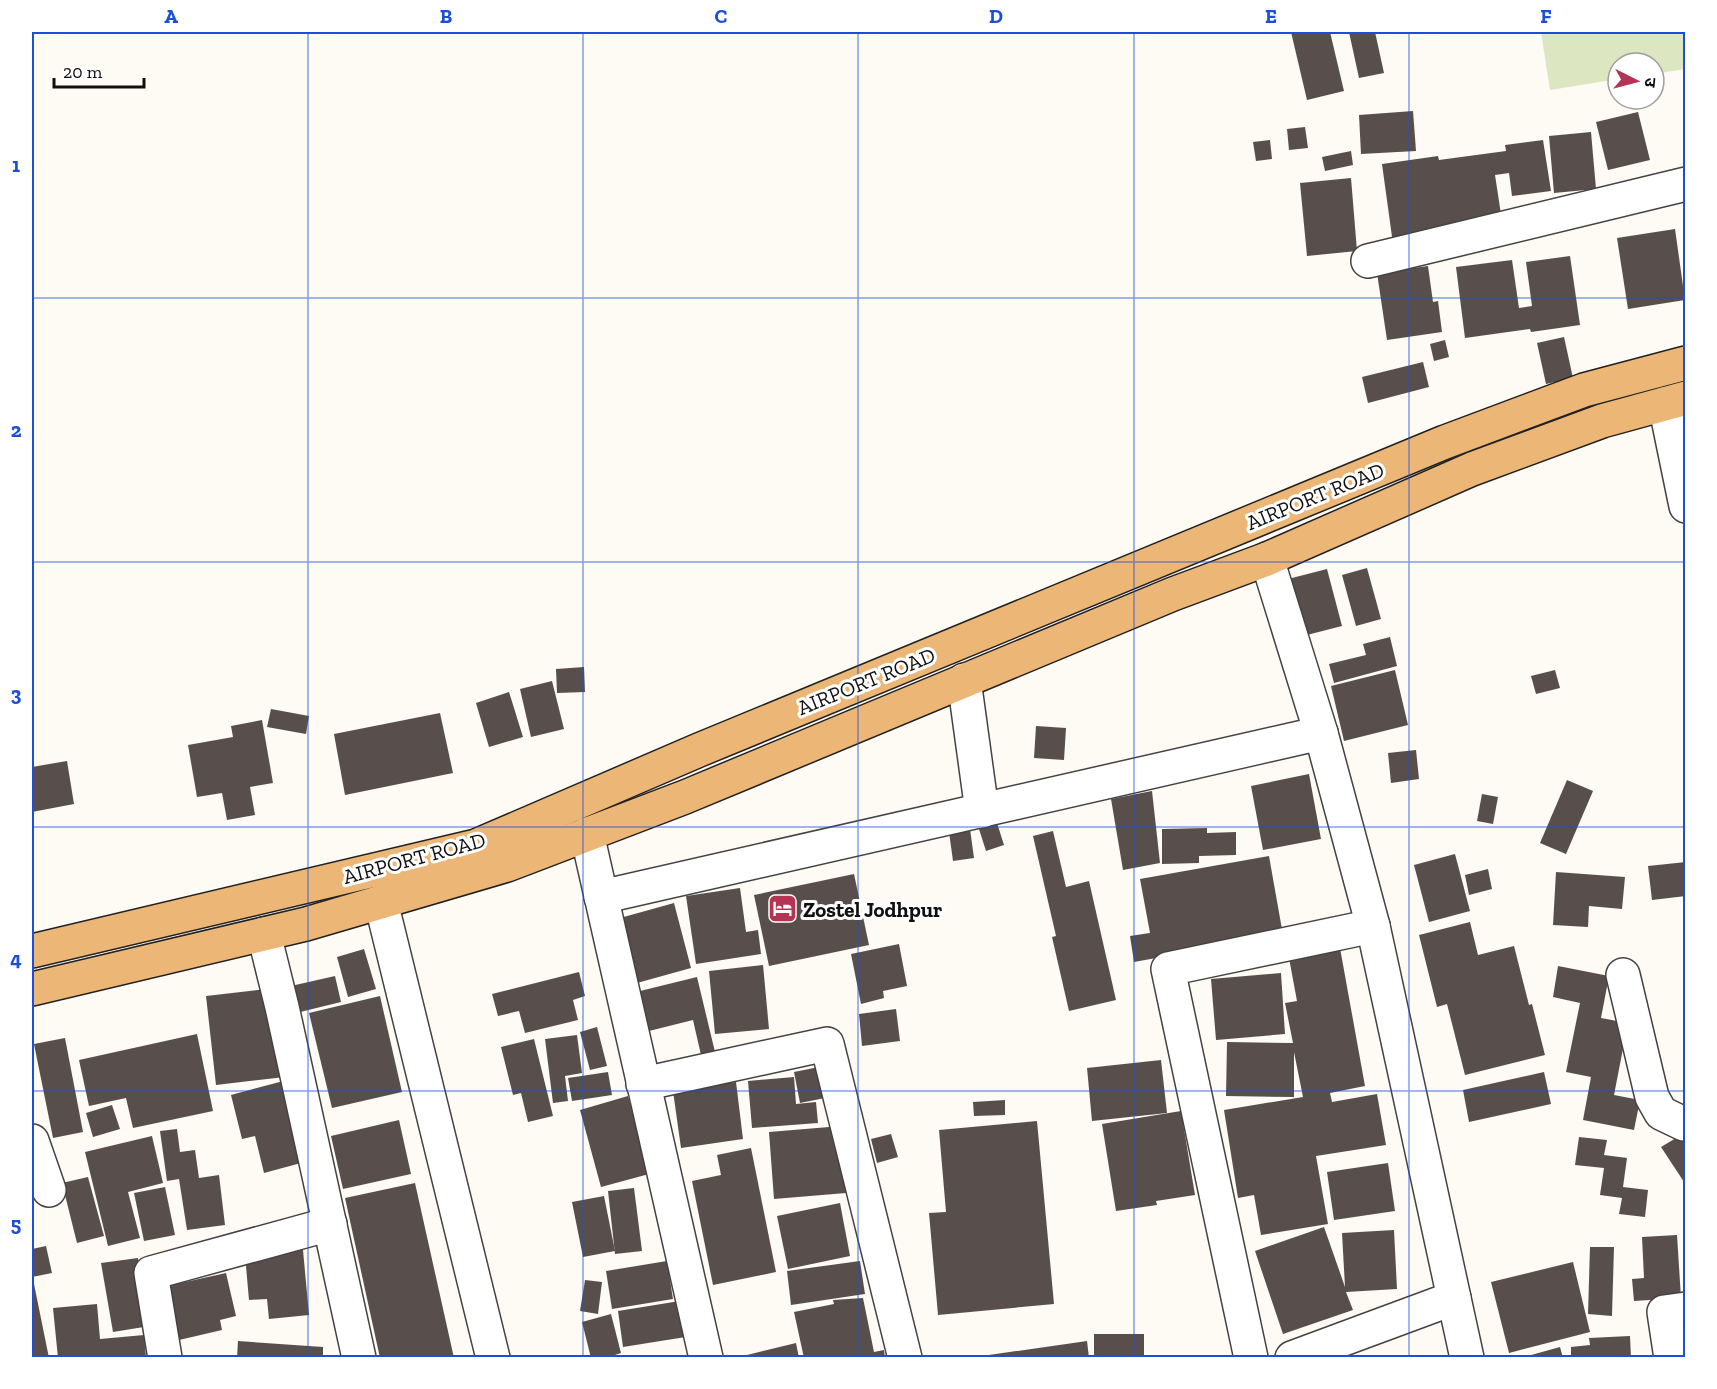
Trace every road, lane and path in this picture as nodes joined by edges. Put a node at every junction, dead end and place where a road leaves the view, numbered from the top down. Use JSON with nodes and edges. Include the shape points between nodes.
{"nodes":[{"id":1,"x":1686,"y":184,"type":"edge"},
{"id":2,"x":1368,"y":261,"type":"dead end"},
{"id":3,"x":1686,"y":363,"type":"edge"},
{"id":4,"x":1675,"y":401,"type":"edge"},
{"id":5,"x":1686,"y":506,"type":"edge"},
{"id":6,"x":1268,"y":559,"type":"junction"},
{"id":7,"x":964,"y":680,"type":"junction"},
{"id":8,"x":1321,"y":733,"type":"junction"},
{"id":9,"x":982,"y":811,"type":"junction"},
{"id":10,"x":587,"y":834,"type":"junction"},
{"id":11,"x":601,"y":897,"type":"junction"},
{"id":12,"x":381,"y":902,"type":"junction"},
{"id":13,"x":1373,"y":927,"type":"junction"},
{"id":14,"x":264,"y":934,"type":"junction"},
{"id":15,"x":32,"y":951,"type":"edge"},
{"id":16,"x":1623,"y":975,"type":"dead end"},
{"id":17,"x":32,"y":989,"type":"edge"},
{"id":18,"x":643,"y":1084,"type":"junction"},
{"id":19,"x":1686,"y":1123,"type":"edge"},
{"id":20,"x":32,"y":1141,"type":"edge"},
{"id":21,"x":49,"y":1190,"type":"dead end"},
{"id":22,"x":330,"y":1224,"type":"junction"},
{"id":23,"x":1454,"y":1298,"type":"junction"},
{"id":24,"x":1686,"y":1309,"type":"edge"},
{"id":25,"x":165,"y":1358,"type":"edge"},
{"id":26,"x":359,"y":1358,"type":"edge"},
{"id":27,"x":493,"y":1358,"type":"edge"},
{"id":28,"x":706,"y":1358,"type":"edge"},
{"id":29,"x":905,"y":1358,"type":"edge"},
{"id":30,"x":1251,"y":1358,"type":"edge"},
{"id":31,"x":1292,"y":1358,"type":"edge"},
{"id":32,"x":1467,"y":1358,"type":"edge"},
{"id":33,"x":1671,"y":1358,"type":"edge"}],
"edges":[{"from":1,"to":2,"type":"street"},
{"from":3,"to":15,"type":"main road","name":"AIRPORT ROAD","via":[[1584,390],[1445,442],[476,846]]},
{"from":4,"to":5,"type":"street"},
{"from":4,"to":6,"type":"main road","name":"AIRPORT ROAD","via":[[1602,421],[1472,469]]},
{"from":6,"to":7,"type":"main road","name":"AIRPORT ROAD"},
{"from":6,"to":8,"type":"street"},
{"from":7,"to":9,"type":"street"},
{"from":7,"to":10,"type":"main road","name":"AIRPORT ROAD"},
{"from":8,"to":9,"type":"street"},
{"from":8,"to":13,"type":"street"},
{"from":9,"to":11,"type":"street"},
{"from":10,"to":11,"type":"street"},
{"from":10,"to":12,"type":"main road","name":"AIRPORT ROAD","via":[[507,865]]},
{"from":11,"to":18,"type":"street"},
{"from":12,"to":14,"type":"main road","name":"AIRPORT ROAD"},
{"from":12,"to":27,"type":"street"},
{"from":13,"to":23,"type":"street"},
{"from":13,"to":30,"type":"street","via":[[1168,969]]},
{"from":14,"to":17,"type":"main road","name":"AIRPORT ROAD"},
{"from":14,"to":22,"type":"street"},
{"from":16,"to":19,"type":"street","via":[[1652,1097],[1661,1113]]},
{"from":18,"to":28,"type":"street"},
{"from":18,"to":29,"type":"street","via":[[827,1044]]},
{"from":20,"to":21,"type":"street"},
{"from":22,"to":25,"type":"street","via":[[150,1273]]},
{"from":22,"to":26,"type":"street"},
{"from":23,"to":31,"type":"street"},
{"from":23,"to":32,"type":"street"},
{"from":24,"to":33,"type":"street","via":[[1664,1312]]}]}
